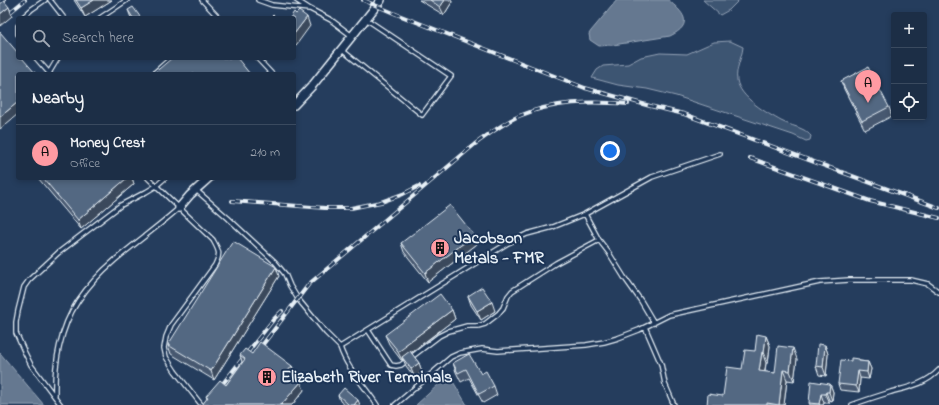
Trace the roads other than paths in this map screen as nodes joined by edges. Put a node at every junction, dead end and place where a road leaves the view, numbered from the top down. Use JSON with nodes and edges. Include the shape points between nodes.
{"nodes":[{"id":1,"x":3,"y":0,"type":"edge"},
{"id":2,"x":45,"y":0,"type":"edge"},
{"id":3,"x":50,"y":0,"type":"edge"},
{"id":4,"x":127,"y":0,"type":"edge"},
{"id":5,"x":202,"y":0,"type":"edge"},
{"id":6,"x":258,"y":0,"type":"edge"},
{"id":7,"x":296,"y":0,"type":"edge"},
{"id":8,"x":381,"y":0,"type":"edge"},
{"id":9,"x":0,"y":2,"type":"edge"},
{"id":10,"x":310,"y":10,"type":"junction"},
{"id":11,"x":24,"y":16,"type":"edge"},
{"id":12,"x":62,"y":16,"type":"edge"},
{"id":13,"x":103,"y":16,"type":"edge"},
{"id":14,"x":216,"y":16,"type":"edge"},
{"id":15,"x":366,"y":19,"type":"junction"},
{"id":16,"x":353,"y":36,"type":"junction"},
{"id":17,"x":342,"y":50,"type":"junction"},
{"id":18,"x":38,"y":60,"type":"edge"},
{"id":19,"x":57,"y":60,"type":"edge"},
{"id":20,"x":169,"y":60,"type":"edge"},
{"id":21,"x":260,"y":60,"type":"edge"},
{"id":22,"x":49,"y":72,"type":"edge"},
{"id":23,"x":51,"y":72,"type":"edge"},
{"id":24,"x":155,"y":72,"type":"edge"},
{"id":25,"x":270,"y":72,"type":"edge"},
{"id":26,"x":296,"y":103,"type":"edge"},
{"id":27,"x":720,"y":154,"type":"dead end"},
{"id":28,"x":150,"y":180,"type":"edge"},
{"id":29,"x":163,"y":180,"type":"edge"},
{"id":30,"x":207,"y":180,"type":"edge"},
{"id":31,"x":156,"y":186,"type":"junction"},
{"id":32,"x":196,"y":190,"type":"junction"},
{"id":33,"x":179,"y":208,"type":"junction"},
{"id":34,"x":585,"y":214,"type":"junction"},
{"id":35,"x":599,"y":240,"type":"junction"},
{"id":36,"x":939,"y":292,"type":"edge"},
{"id":37,"x":654,"y":323,"type":"junction"},
{"id":38,"x":645,"y":327,"type":"junction"},
{"id":39,"x":368,"y":330,"type":"junction"},
{"id":40,"x":340,"y":347,"type":"junction"},
{"id":41,"x":939,"y":370,"type":"edge"},
{"id":42,"x":55,"y":396,"type":"junction"},
{"id":43,"x":200,"y":403,"type":"dead end"},
{"id":44,"x":61,"y":405,"type":"edge"},
{"id":45,"x":378,"y":405,"type":"edge"},
{"id":46,"x":395,"y":405,"type":"edge"},
{"id":47,"x":674,"y":405,"type":"edge"},
{"id":48,"x":852,"y":405,"type":"edge"}],
"edges":[{"from":1,"to":9,"type":"lane"},
{"from":2,"to":11,"type":"lane"},
{"from":3,"to":12,"type":"lane"},
{"from":4,"to":13,"type":"lane"},
{"from":5,"to":14,"type":"lane"},
{"from":6,"to":10,"type":"lane","via":[[272,5]]},
{"from":7,"to":10,"type":"lane"},
{"from":8,"to":15,"type":"street"},
{"from":10,"to":16,"type":"lane"},
{"from":15,"to":16,"type":"street"},
{"from":15,"to":17,"type":"lane","via":[[451,76],[422,115]]},
{"from":16,"to":17,"type":"street"},
{"from":17,"to":26,"type":"street"},
{"from":18,"to":22,"type":"lane"},
{"from":19,"to":23,"type":"lane"},
{"from":20,"to":24,"type":"lane"},
{"from":21,"to":25,"type":"lane"},
{"from":27,"to":34,"type":"lane","via":[[652,177]]},
{"from":28,"to":31,"type":"lane"},
{"from":29,"to":31,"type":"lane"},
{"from":30,"to":32,"type":"street"},
{"from":31,"to":33,"type":"lane"},
{"from":31,"to":42,"type":"lane","via":[[121,205],[58,253],[24,287],[16,332],[31,365]]},
{"from":32,"to":33,"type":"street"},
{"from":32,"to":40,"type":"lane","via":[[275,262],[298,299]]},
{"from":33,"to":42,"type":"lane","via":[[115,260],[98,276],[78,302],[68,319],[58,352]]},
{"from":33,"to":43,"type":"lane","via":[[213,240],[219,251],[216,265],[171,325],[164,348],[166,357],[175,371]]},
{"from":34,"to":35,"type":"lane"},
{"from":34,"to":39,"type":"lane","via":[[508,243]]},
{"from":35,"to":37,"type":"lane"},
{"from":35,"to":39,"type":"lane","via":[[556,262],[512,291],[503,308],[485,324],[449,331],[396,366],[391,365]]},
{"from":36,"to":37,"type":"lane","via":[[928,284],[911,280],[820,282],[682,312]]},
{"from":37,"to":38,"type":"lane"},
{"from":38,"to":46,"type":"lane","via":[[618,338],[586,345],[498,351],[482,349],[460,353],[451,357]]},
{"from":38,"to":47,"type":"lane","via":[[661,364],[665,384]]},
{"from":39,"to":40,"type":"lane"},
{"from":40,"to":45,"type":"lane","via":[[349,368]]},
{"from":41,"to":48,"type":"lane","via":[[920,384]]},
{"from":42,"to":44,"type":"lane"}]}
